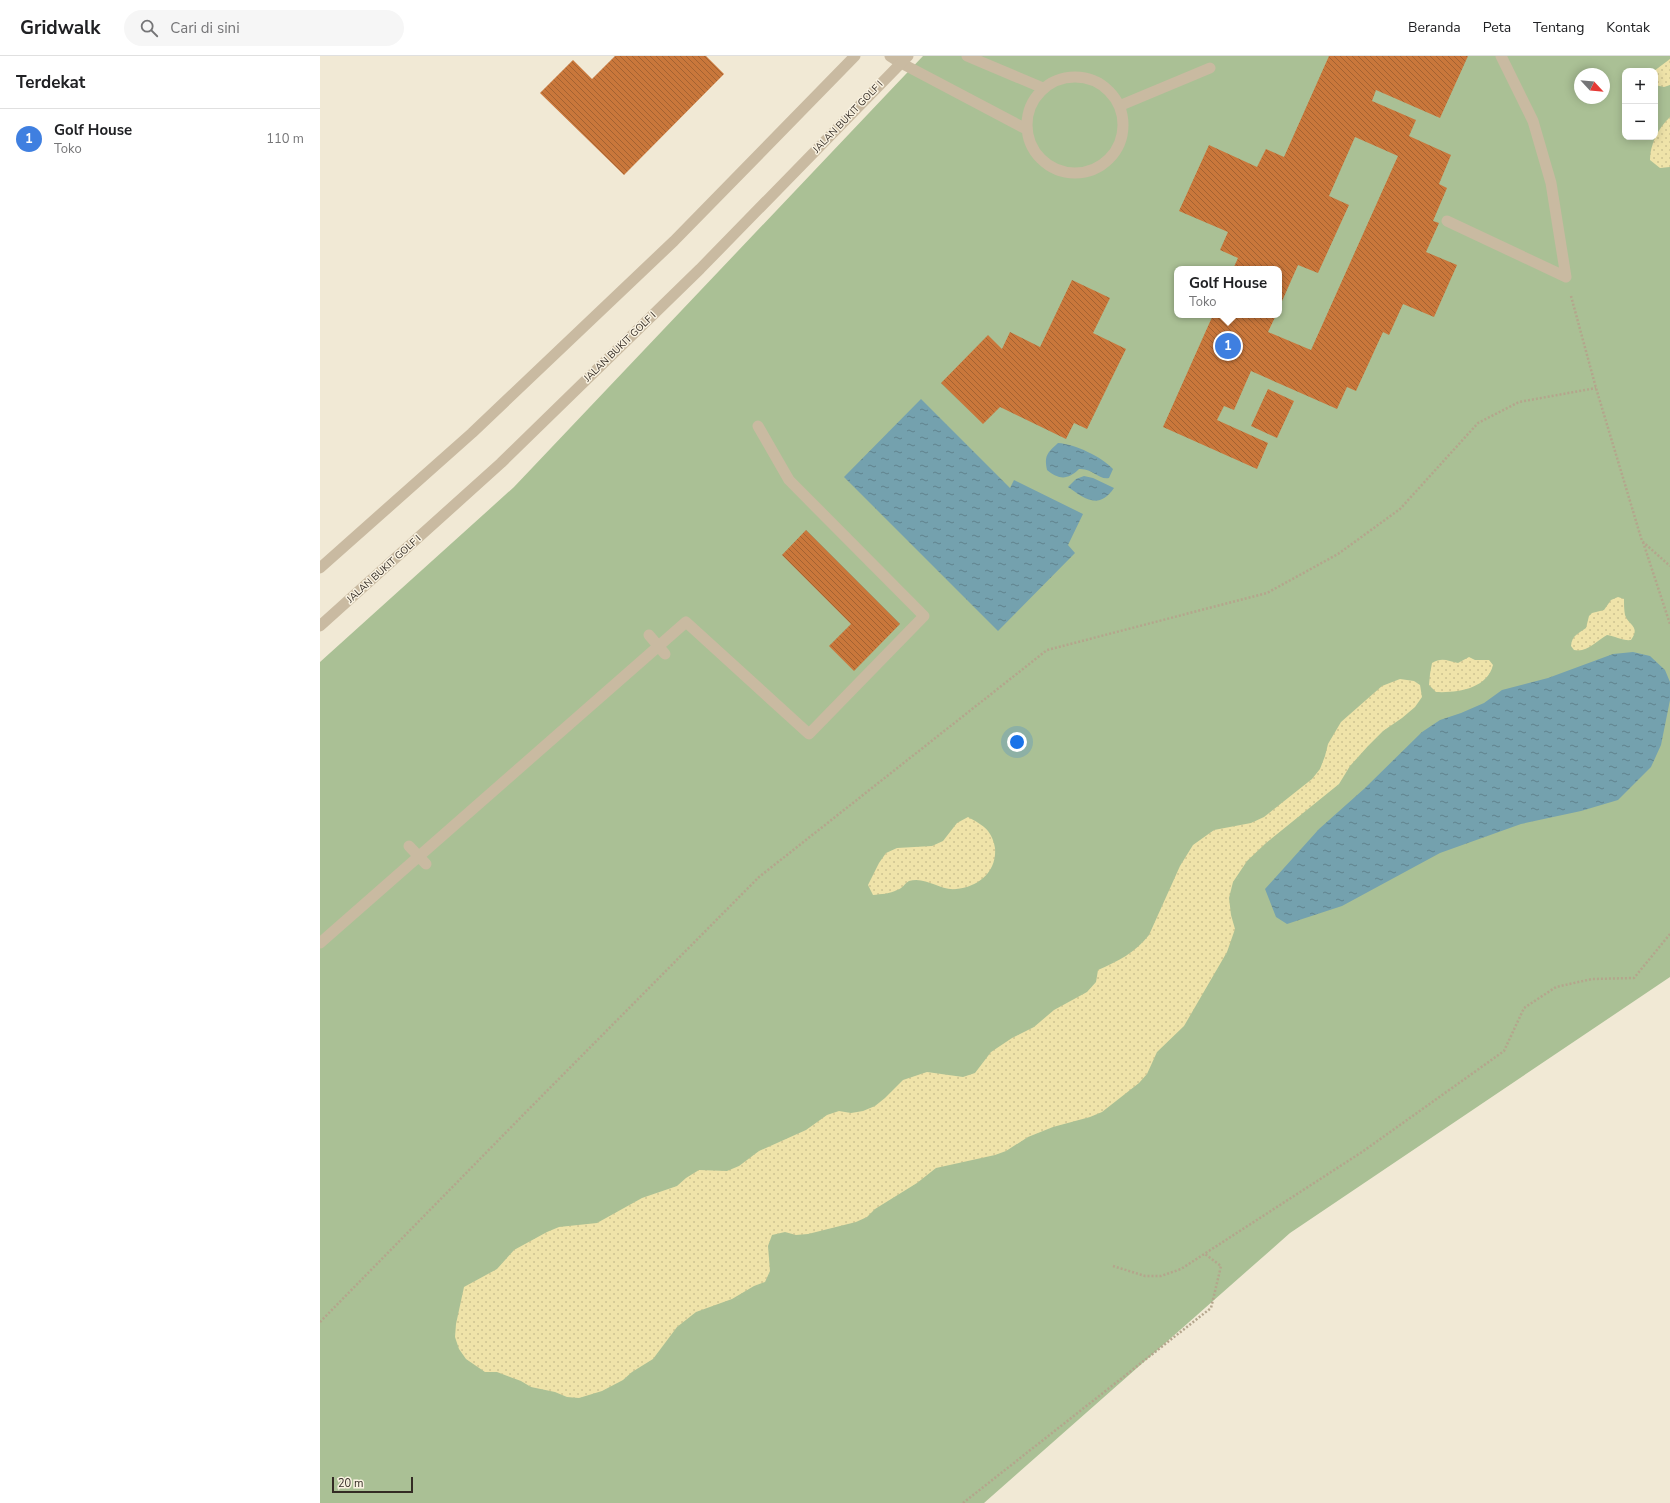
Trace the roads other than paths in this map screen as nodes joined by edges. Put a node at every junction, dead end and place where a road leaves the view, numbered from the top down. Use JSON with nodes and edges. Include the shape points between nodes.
{"nodes":[{"id":1,"x":855,"y":56,"type":"edge"},
{"id":2,"x":890,"y":56,"type":"edge"},
{"id":3,"x":967,"y":56,"type":"edge"},
{"id":4,"x":1501,"y":56,"type":"edge"},
{"id":5,"x":904,"y":60,"type":"edge"},
{"id":6,"x":1210,"y":68,"type":"dead end"},
{"id":7,"x":1043,"y":88,"type":"junction"},
{"id":8,"x":1119,"y":106,"type":"junction"},
{"id":9,"x":1026,"y":129,"type":"junction"},
{"id":10,"x":1447,"y":221,"type":"dead end"},
{"id":11,"x":758,"y":426,"type":"dead end"},
{"id":12,"x":320,"y":568,"type":"edge"},
{"id":13,"x":320,"y":626,"type":"edge"},
{"id":14,"x":649,"y":635,"type":"dead end"},
{"id":15,"x":662,"y":650,"type":"junction"},
{"id":16,"x":409,"y":846,"type":"dead end"},
{"id":17,"x":423,"y":860,"type":"junction"},
{"id":18,"x":320,"y":943,"type":"edge"}],
"edges":[{"from":1,"to":12,"type":"street","via":[[663,252],[472,433]]},
{"from":2,"to":5,"type":"street"},
{"from":3,"to":7,"type":"street"},
{"from":4,"to":10,"type":"street","via":[[1533,121],[1551,183],[1566,277]]},
{"from":5,"to":9,"type":"street"},
{"from":5,"to":13,"type":"street","name":"JALAN BUKIT GOLF I","via":[[700,269],[506,458]]},
{"from":6,"to":8,"type":"street"},
{"from":7,"to":8,"type":"street","via":[[1056,80],[1086,78],[1100,84],[1111,93]]},
{"from":7,"to":9,"type":"street","via":[[1028,114]]},
{"from":8,"to":9,"type":"street","via":[[1123,122],[1122,136],[1116,150],[1106,162],[1086,172],[1063,172],[1049,166],[1038,157],[1030,144]]},
{"from":11,"to":15,"type":"street","via":[[789,480],[924,616],[809,734],[686,622]]},
{"from":14,"to":15,"type":"street"},
{"from":15,"to":17,"type":"street"},
{"from":16,"to":17,"type":"street"},
{"from":17,"to":18,"type":"street"}]}
